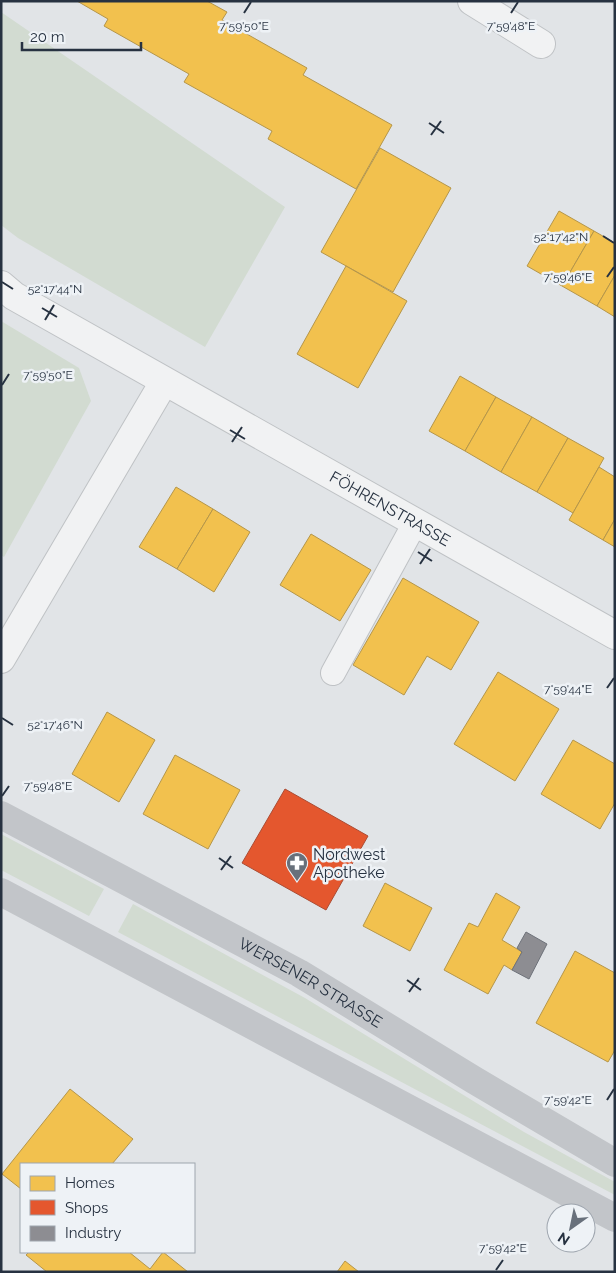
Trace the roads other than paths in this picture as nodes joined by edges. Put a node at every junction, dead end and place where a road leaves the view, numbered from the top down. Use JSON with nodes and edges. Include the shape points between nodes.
{"nodes":[{"id":1,"x":472,"y":1,"type":"edge"},
{"id":2,"x":541,"y":44,"type":"dead end"},
{"id":3,"x":1,"y":285,"type":"edge"},
{"id":4,"x":164,"y":382,"type":"junction"},
{"id":5,"x":415,"y":523,"type":"junction"},
{"id":6,"x":615,"y":636,"type":"edge"},
{"id":7,"x":1,"y":659,"type":"edge"},
{"id":8,"x":333,"y":673,"type":"dead end"},
{"id":9,"x":1,"y":815,"type":"edge"},
{"id":10,"x":1,"y":892,"type":"edge"},
{"id":11,"x":615,"y":1163,"type":"edge"},
{"id":12,"x":615,"y":1218,"type":"edge"}],
"edges":[{"from":1,"to":2,"type":"street"},
{"from":3,"to":4,"type":"street","name":"FÖHRENSTRASSE","via":[[14,296]]},
{"from":4,"to":5,"type":"street","name":"FÖHRENSTRASSE"},
{"from":4,"to":7,"type":"street"},
{"from":5,"to":6,"type":"street","name":"FÖHRENSTRASSE"},
{"from":5,"to":8,"type":"lane"},
{"from":9,"to":11,"type":"main road","name":"WERSENER STRASSE","via":[[299,973]]},
{"from":10,"to":12,"type":"main road"}]}
